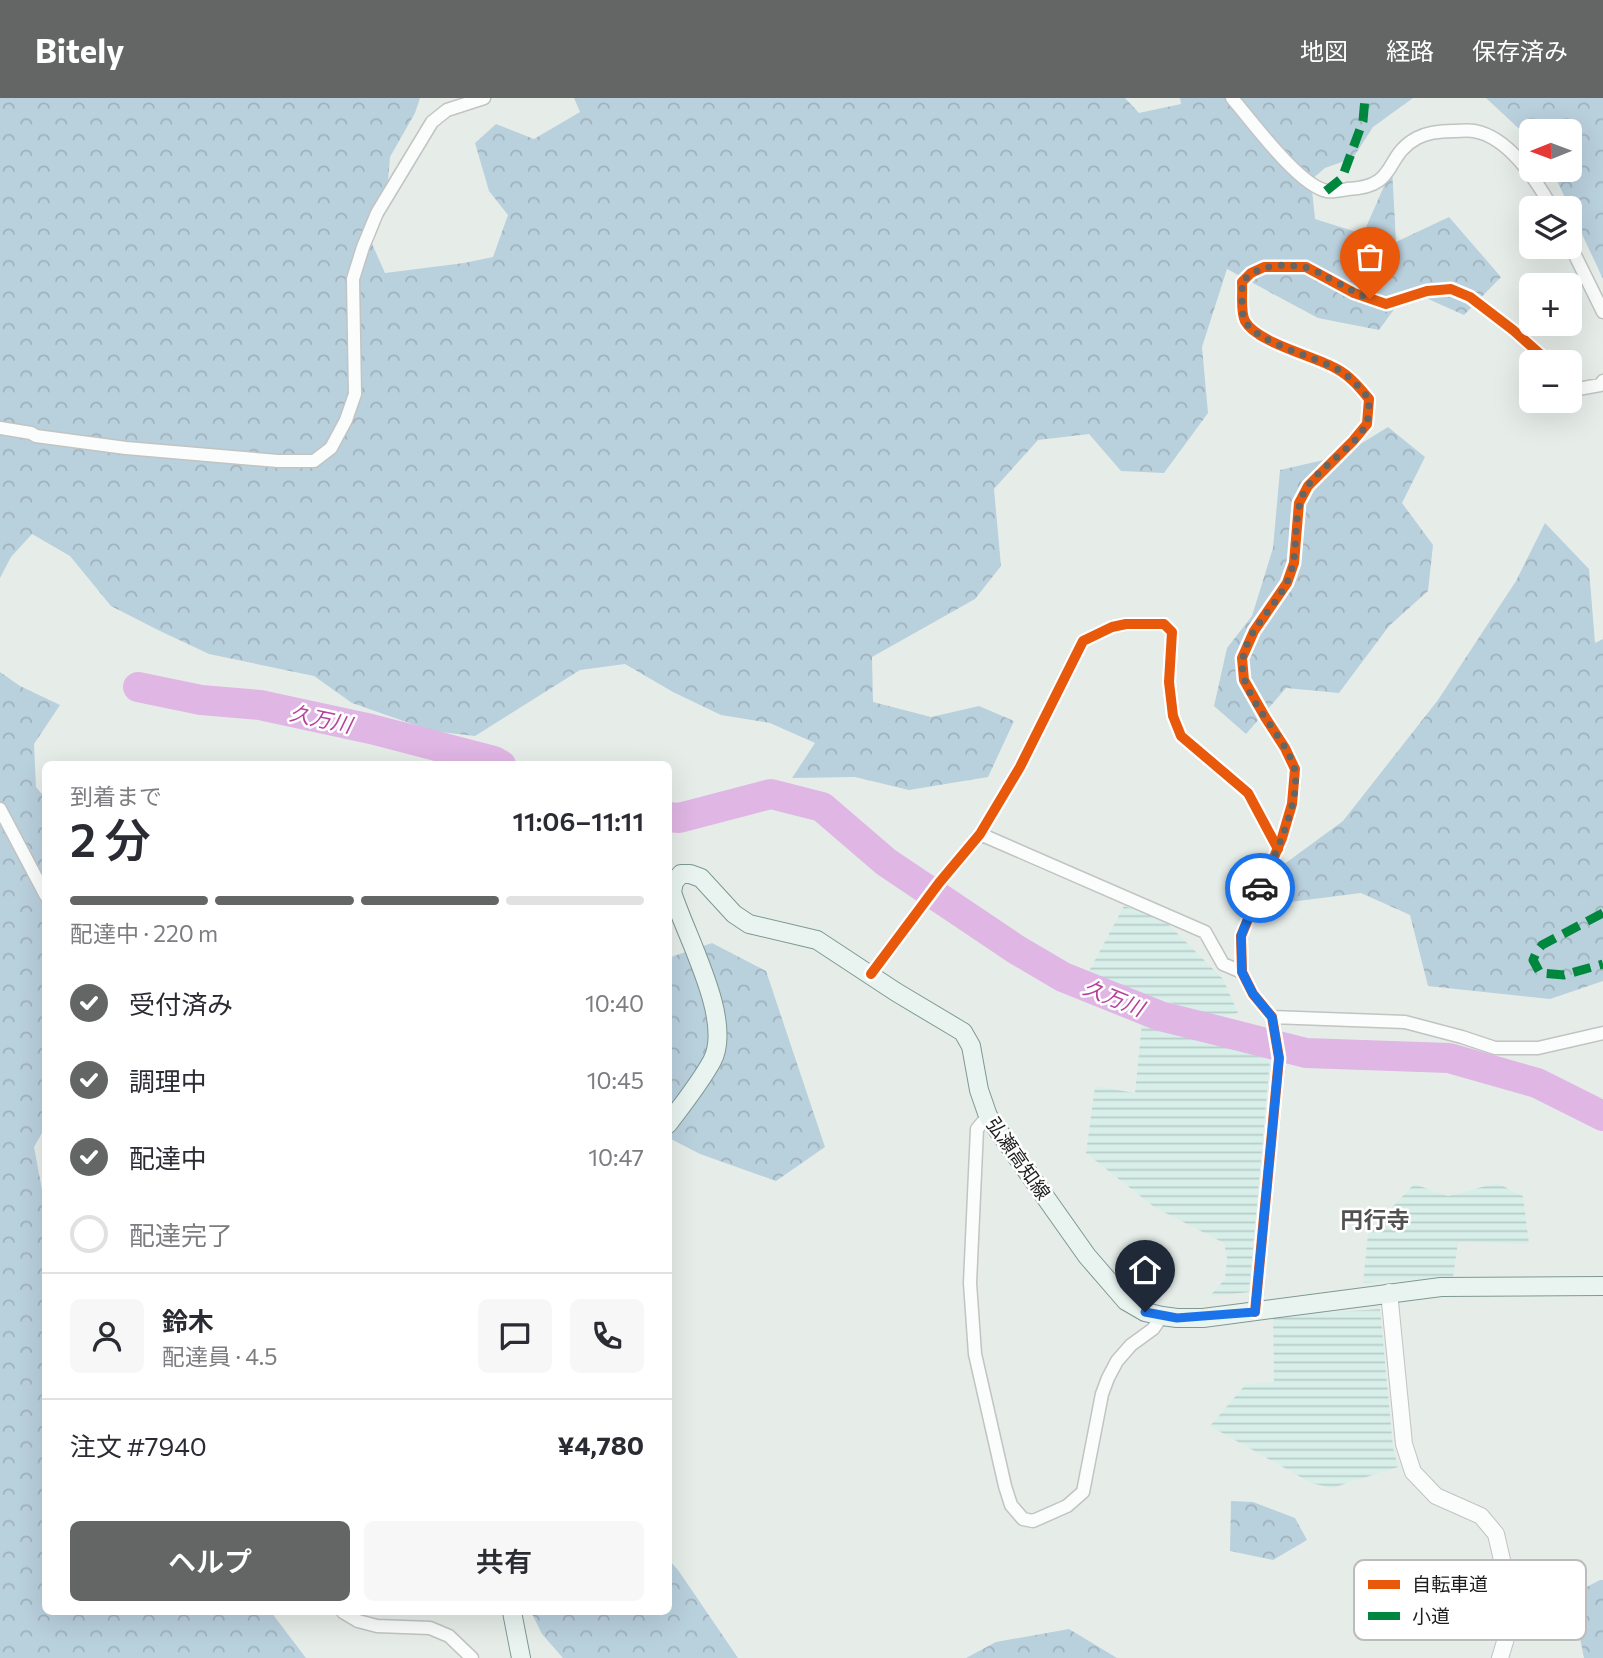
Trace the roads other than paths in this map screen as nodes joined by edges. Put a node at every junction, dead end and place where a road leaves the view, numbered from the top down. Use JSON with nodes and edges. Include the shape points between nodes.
{"nodes":[{"id":1,"x":484,"y":98,"type":"edge"},
{"id":2,"x":1232,"y":98,"type":"edge"},
{"id":3,"x":1545,"y":196,"type":"edge"},
{"id":4,"x":1577,"y":259,"type":"edge"},
{"id":5,"x":1603,"y":312,"type":"edge"},
{"id":6,"x":1536,"y":350,"type":"edge"},
{"id":7,"x":1603,"y":381,"type":"edge"},
{"id":8,"x":1582,"y":389,"type":"edge"},
{"id":9,"x":0,"y":428,"type":"edge"},
{"id":10,"x":0,"y":809,"type":"edge"},
{"id":11,"x":980,"y":834,"type":"junction"},
{"id":12,"x":1278,"y":849,"type":"junction"},
{"id":13,"x":42,"y":888,"type":"edge"},
{"id":14,"x":672,"y":892,"type":"edge"},
{"id":15,"x":672,"y":892,"type":"edge"},
{"id":16,"x":1242,"y":972,"type":"junction"},
{"id":17,"x":871,"y":974,"type":"junction"},
{"id":18,"x":1272,"y":1017,"type":"junction"},
{"id":19,"x":1603,"y":1034,"type":"edge"},
{"id":20,"x":988,"y":1116,"type":"junction"},
{"id":21,"x":672,"y":1118,"type":"edge"},
{"id":22,"x":1603,"y":1286,"type":"edge"},
{"id":23,"x":1389,"y":1292,"type":"junction"},
{"id":24,"x":1255,"y":1312,"type":"junction"},
{"id":25,"x":1162,"y":1316,"type":"junction"},
{"id":26,"x":1502,"y":1560,"type":"edge"},
{"id":27,"x":348,"y":1615,"type":"edge"},
{"id":28,"x":513,"y":1615,"type":"edge"},
{"id":29,"x":1505,"y":1640,"type":"edge"},
{"id":30,"x":472,"y":1658,"type":"edge"},
{"id":31,"x":521,"y":1658,"type":"edge"},
{"id":32,"x":1500,"y":1658,"type":"edge"}],
"edges":[{"from":1,"to":9,"type":"street","via":[[447,110],[432,122],[377,214],[353,279],[355,394],[331,448],[314,461],[126,448]]},
{"from":2,"to":3,"type":"street","via":[[1286,161],[1326,191],[1367,188],[1379,182],[1415,139],[1438,131],[1476,131],[1526,166]]},
{"from":4,"to":5,"type":"street"},
{"from":6,"to":12,"type":"street","via":[[1470,297],[1451,289],[1386,304],[1306,267],[1265,267],[1242,282],[1244,319],[1252,329],[1338,369],[1369,399],[1367,424],[1308,486],[1299,503],[1291,573],[1242,658],[1244,680],[1295,769],[1292,804]]},
{"from":7,"to":8,"type":"street"},
{"from":10,"to":13,"type":"street"},
{"from":11,"to":12,"type":"street","via":[[1026,757],[1083,641],[1126,624],[1164,624],[1172,632],[1170,682],[1173,716],[1181,736],[1248,793]]},
{"from":11,"to":16,"type":"street","via":[[1205,932],[1223,964]]},
{"from":11,"to":17,"type":"street"},
{"from":12,"to":16,"type":"street","via":[[1241,936]]},
{"from":14,"to":17,"type":"main road","name":"弘瀬高知線","via":[[681,874],[701,878],[749,924],[817,940]]},
{"from":15,"to":21,"type":"main road","name":"弘瀬高知線","via":[[718,1022],[713,1060]]},
{"from":16,"to":18,"type":"street"},
{"from":17,"to":20,"type":"main road","name":"弘瀬高知線","via":[[963,1032],[971,1046]]},
{"from":18,"to":19,"type":"street","via":[[1405,1022],[1495,1048],[1538,1048]]},
{"from":18,"to":24,"type":"street","via":[[1279,1058]]},
{"from":20,"to":25,"type":"main road","name":"弘瀬高知線","via":[[1109,1284],[1126,1301]]},
{"from":20,"to":25,"type":"street","via":[[977,1129],[972,1332],[996,1455],[1011,1504],[1023,1519],[1033,1521],[1067,1506],[1083,1492],[1108,1378],[1116,1361]]},
{"from":22,"to":23,"type":"main road","name":"弘瀬高知線","via":[[1441,1287]]},
{"from":23,"to":24,"type":"main road","name":"弘瀬高知線"},
{"from":23,"to":26,"type":"street","via":[[1404,1444],[1413,1472],[1436,1496],[1481,1516],[1496,1534]]},
{"from":24,"to":25,"type":"main road","name":"弘瀬高知線","via":[[1203,1318]]},
{"from":27,"to":30,"type":"street","via":[[377,1626],[430,1628],[449,1636]]},
{"from":28,"to":31,"type":"main road"},
{"from":29,"to":32,"type":"street"}]}
